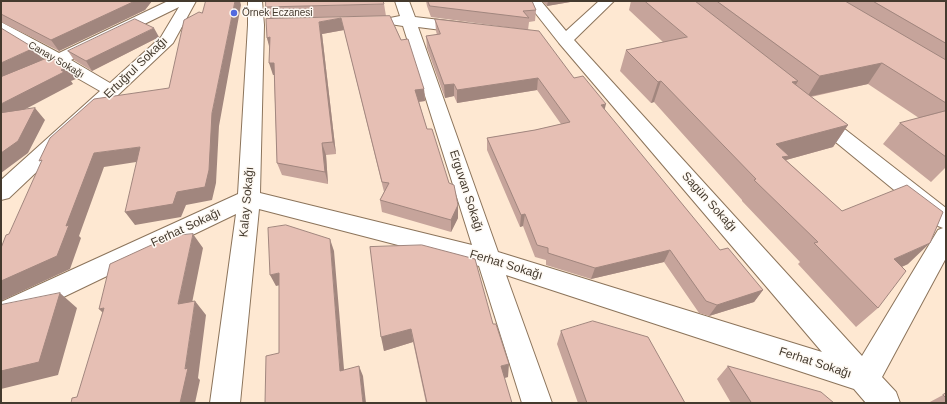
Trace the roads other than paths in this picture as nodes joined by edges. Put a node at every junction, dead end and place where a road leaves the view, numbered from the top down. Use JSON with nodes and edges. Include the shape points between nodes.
{"nodes":[{"id":1,"x":178,"y":1,"type":"edge"},
{"id":2,"x":188,"y":1,"type":"edge"},
{"id":3,"x":256,"y":1,"type":"edge"},
{"id":4,"x":533,"y":1,"type":"edge"},
{"id":5,"x":607,"y":1,"type":"edge"},
{"id":6,"x":406,"y":11,"type":"edge"},
{"id":7,"x":378,"y":22,"type":"edge"},
{"id":8,"x":1,"y":27,"type":"edge"},
{"id":9,"x":479,"y":30,"type":"edge"},
{"id":10,"x":542,"y":37,"type":"edge"},
{"id":11,"x":566,"y":40,"type":"junction"},
{"id":12,"x":57,"y":61,"type":"junction"},
{"id":13,"x":1,"y":88,"type":"edge"},
{"id":14,"x":112,"y":91,"type":"junction"},
{"id":15,"x":803,"y":106,"type":"edge"},
{"id":16,"x":1,"y":192,"type":"edge"},
{"id":17,"x":249,"y":198,"type":"junction"},
{"id":18,"x":946,"y":220,"type":"edge"},
{"id":19,"x":946,"y":236,"type":"edge"},
{"id":20,"x":489,"y":259,"type":"junction"},
{"id":21,"x":1,"y":315,"type":"edge"},
{"id":22,"x":865,"y":379,"type":"junction"},
{"id":23,"x":225,"y":403,"type":"edge"},
{"id":24,"x":537,"y":403,"type":"edge"},
{"id":25,"x":885,"y":403,"type":"edge"}],
"edges":[{"from":1,"to":2,"type":"street"},
{"from":1,"to":12,"type":"street"},
{"from":2,"to":14,"type":"street","name":"Ertuğrul Sokağı","via":[[167,40]]},
{"from":3,"to":17,"type":"street","name":"Kalay Sokağı","via":[[264,25]]},
{"from":4,"to":11,"type":"street","name":"Sagün Sokağı"},
{"from":5,"to":11,"type":"street"},
{"from":6,"to":7,"type":"street"},
{"from":6,"to":9,"type":"street"},
{"from":6,"to":20,"type":"street","name":"Erguvan Sokağı"},
{"from":8,"to":12,"type":"street","name":"Canay Sokağı"},
{"from":10,"to":11,"type":"street"},
{"from":11,"to":22,"type":"street","name":"Sagün Sokağı"},
{"from":12,"to":13,"type":"street"},
{"from":12,"to":14,"type":"street","name":"Canay Sokağı"},
{"from":14,"to":16,"type":"street","name":"Ertuğrul Sokağı"},
{"from":15,"to":18,"type":"street"},
{"from":17,"to":20,"type":"street","name":"Ferhat Sokağı"},
{"from":17,"to":21,"type":"street","name":"Ferhat Sokağı"},
{"from":17,"to":23,"type":"street","name":"Kalay Sokağı"},
{"from":19,"to":22,"type":"street","name":"Ferhat Sokağı"},
{"from":20,"to":22,"type":"street","name":"Ferhat Sokağı"},
{"from":20,"to":24,"type":"street","name":"Erguvan Sokağı"},
{"from":22,"to":25,"type":"street","name":"Sagün Sokağı"}]}
